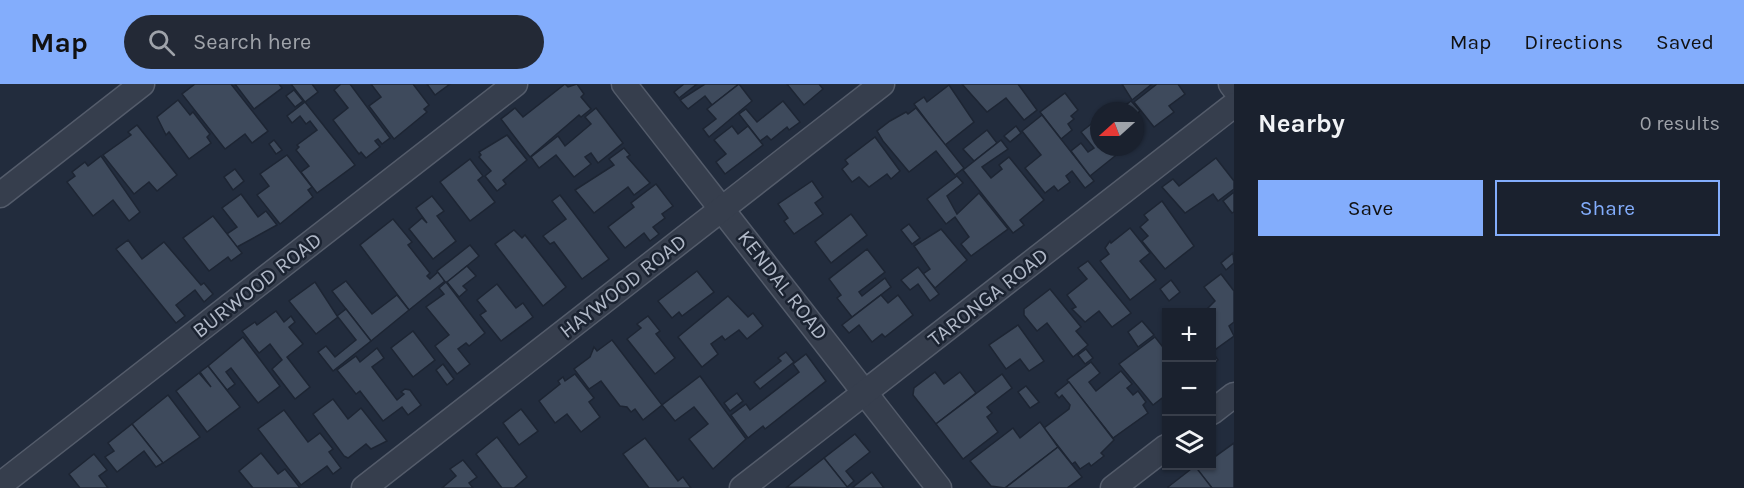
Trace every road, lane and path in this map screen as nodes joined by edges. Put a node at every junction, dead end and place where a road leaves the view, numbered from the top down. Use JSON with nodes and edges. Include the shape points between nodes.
{"nodes":[{"id":1,"x":142,"y":84,"type":"edge"},
{"id":2,"x":515,"y":84,"type":"edge"},
{"id":3,"x":624,"y":84,"type":"edge"},
{"id":4,"x":882,"y":84,"type":"edge"},
{"id":5,"x":1231,"y":84,"type":"edge"},
{"id":6,"x":1234,"y":88,"type":"edge"},
{"id":7,"x":1234,"y":105,"type":"edge"},
{"id":8,"x":0,"y":195,"type":"edge"},
{"id":9,"x":723,"y":208,"type":"junction"},
{"id":10,"x":865,"y":393,"type":"junction"},
{"id":11,"x":1234,"y":395,"type":"edge"},
{"id":12,"x":1216,"y":409,"type":"edge"},
{"id":13,"x":1162,"y":451,"type":"edge"},
{"id":14,"x":0,"y":485,"type":"edge"},
{"id":15,"x":364,"y":488,"type":"edge"},
{"id":16,"x":742,"y":488,"type":"edge"},
{"id":17,"x":939,"y":488,"type":"edge"},
{"id":18,"x":1113,"y":488,"type":"edge"}],
"edges":[{"from":1,"to":8,"type":"street"},
{"from":2,"to":14,"type":"street","name":"BURWOOD ROAD"},
{"from":3,"to":9,"type":"street","name":"KENDAL ROAD"},
{"from":4,"to":9,"type":"street","name":"HAYWOOD ROAD"},
{"from":5,"to":6,"type":"street"},
{"from":7,"to":10,"type":"street","name":"TARONGA ROAD"},
{"from":9,"to":10,"type":"street","name":"KENDAL ROAD"},
{"from":9,"to":15,"type":"street","name":"HAYWOOD ROAD"},
{"from":10,"to":16,"type":"street","name":"TARONGA ROAD"},
{"from":10,"to":17,"type":"street","name":"KENDAL ROAD"},
{"from":11,"to":12,"type":"street"},
{"from":13,"to":18,"type":"street"}]}
